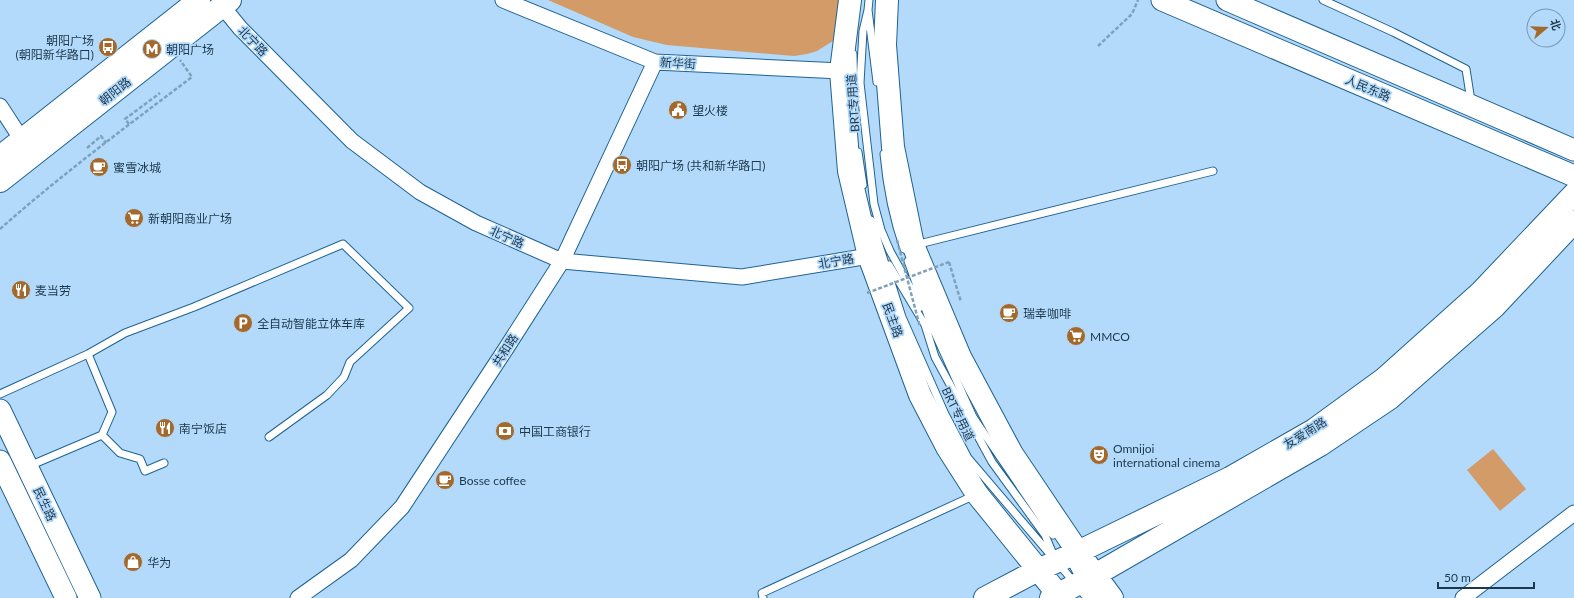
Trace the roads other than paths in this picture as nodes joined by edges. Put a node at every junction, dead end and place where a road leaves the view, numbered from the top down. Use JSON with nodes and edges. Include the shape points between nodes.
{"nodes":[{"id":1,"x":199,"y":0,"type":"edge"},
{"id":2,"x":503,"y":0,"type":"edge"},
{"id":3,"x":869,"y":0,"type":"edge"},
{"id":4,"x":887,"y":0,"type":"edge"},
{"id":5,"x":1162,"y":0,"type":"edge"},
{"id":6,"x":1226,"y":0,"type":"edge"},
{"id":7,"x":1323,"y":0,"type":"edge"},
{"id":8,"x":226,"y":3,"type":"edge"},
{"id":9,"x":859,"y":5,"type":"edge"},
{"id":10,"x":853,"y":48,"type":"dead end"},
{"id":11,"x":655,"y":62,"type":"junction"},
{"id":12,"x":841,"y":71,"type":"junction"},
{"id":13,"x":878,"y":92,"type":"dead end"},
{"id":14,"x":0,"y":106,"type":"edge"},
{"id":15,"x":1471,"y":106,"type":"junction"},
{"id":16,"x":854,"y":107,"type":"dead end"},
{"id":17,"x":22,"y":140,"type":"junction"},
{"id":18,"x":883,"y":143,"type":"dead end"},
{"id":19,"x":857,"y":144,"type":"dead end"},
{"id":20,"x":1574,"y":150,"type":"edge"},
{"id":21,"x":0,"y":157,"type":"edge"},
{"id":22,"x":1213,"y":171,"type":"dead end"},
{"id":23,"x":1574,"y":176,"type":"edge"},
{"id":24,"x":0,"y":181,"type":"edge"},
{"id":25,"x":864,"y":189,"type":"dead end"},
{"id":26,"x":1574,"y":194,"type":"edge"},
{"id":27,"x":868,"y":211,"type":"dead end"},
{"id":28,"x":1574,"y":222,"type":"edge"},
{"id":29,"x":905,"y":242,"type":"junction"},
{"id":30,"x":875,"y":254,"type":"junction"},
{"id":31,"x":562,"y":261,"type":"junction"},
{"id":32,"x":931,"y":324,"type":"junction"},
{"id":33,"x":88,"y":354,"type":"junction"},
{"id":34,"x":0,"y":394,"type":"edge"},
{"id":35,"x":0,"y":410,"type":"edge"},
{"id":36,"x":102,"y":435,"type":"junction"},
{"id":37,"x":269,"y":436,"type":"dead end"},
{"id":38,"x":164,"y":464,"type":"dead end"},
{"id":39,"x":27,"y":467,"type":"junction"},
{"id":40,"x":3,"y":474,"type":"edge"},
{"id":41,"x":976,"y":494,"type":"junction"},
{"id":42,"x":1574,"y":513,"type":"edge"},
{"id":43,"x":1060,"y":555,"type":"junction"},
{"id":44,"x":1076,"y":591,"type":"edge"},
{"id":45,"x":66,"y":598,"type":"edge"},
{"id":46,"x":90,"y":598,"type":"edge"},
{"id":47,"x":298,"y":598,"type":"edge"},
{"id":48,"x":763,"y":598,"type":"edge"},
{"id":49,"x":985,"y":598,"type":"edge"},
{"id":50,"x":1112,"y":598,"type":"edge"},
{"id":51,"x":1463,"y":598,"type":"edge"}],
"edges":[{"from":1,"to":17,"type":"main road","name":"朝阳路"},
{"from":2,"to":11,"type":"street","name":"新华街"},
{"from":3,"to":9,"type":"lane","name":"BRT专用道"},
{"from":4,"to":29,"type":"main road","name":"民主路","via":[[885,45],[893,148]]},
{"from":5,"to":23,"type":"main road","name":"人民东路"},
{"from":6,"to":15,"type":"main road","name":"人民东路"},
{"from":7,"to":15,"type":"lane","via":[[1466,69]]},
{"from":8,"to":24,"type":"main road","name":"朝阳路"},
{"from":8,"to":31,"type":"street","name":"北宁路","via":[[240,28],[352,141],[420,192],[476,223]]},
{"from":9,"to":12,"type":"main road","name":"民主路"},
{"from":9,"to":13,"type":"lane","name":"BRT专用道"},
{"from":9,"to":32,"type":"lane","name":"BRT专用道","via":[[863,31],[860,84],[874,204],[890,251]]},
{"from":10,"to":16,"type":"lane","name":"BRT专用道"},
{"from":11,"to":12,"type":"street","name":"新华街"},
{"from":11,"to":31,"type":"street","name":"共和路"},
{"from":12,"to":30,"type":"main road","name":"民主路","via":[[849,171]]},
{"from":14,"to":17,"type":"street"},
{"from":15,"to":20,"type":"main road","name":"人民东路"},
{"from":17,"to":21,"type":"main road","name":"朝阳路"},
{"from":18,"to":32,"type":"lane","name":"BRT专用道","via":[[888,188],[898,230]]},
{"from":19,"to":25,"type":"lane","name":"BRT专用道"},
{"from":22,"to":29,"type":"lane"},
{"from":26,"to":43,"type":"main road","name":"友爱南路","via":[[1480,293],[1384,379],[1314,430],[1230,478]]},
{"from":27,"to":30,"type":"lane","name":"BRT专用道"},
{"from":28,"to":44,"type":"main road","name":"友爱南路","via":[[1494,308],[1390,398],[1320,445]]},
{"from":29,"to":43,"type":"main road","name":"民主路"},
{"from":30,"to":31,"type":"street","name":"北宁路","via":[[742,277]]},
{"from":30,"to":41,"type":"main road","name":"民主路","via":[[920,395]]},
{"from":30,"to":43,"type":"lane","name":"BRT专用道","via":[[925,325],[935,357],[992,462]]},
{"from":30,"to":43,"type":"lane","name":"BRT专用道","via":[[944,412],[968,458]]},
{"from":31,"to":47,"type":"street","name":"共和路","via":[[402,507],[351,560]]},
{"from":32,"to":43,"type":"lane","name":"BRT专用道","via":[[973,417]]},
{"from":33,"to":34,"type":"lane"},
{"from":33,"to":36,"type":"lane","via":[[112,412]]},
{"from":33,"to":37,"type":"lane","via":[[125,333],[194,307],[343,244],[409,308],[350,362],[344,377],[327,395]]},
{"from":35,"to":39,"type":"main road","name":"民生路"},
{"from":36,"to":38,"type":"lane","via":[[120,453],[140,459],[145,471]]},
{"from":36,"to":39,"type":"lane"},
{"from":39,"to":46,"type":"main road","name":"民生路"},
{"from":40,"to":45,"type":"main road","name":"民生路"},
{"from":41,"to":43,"type":"main road","name":"民主路"},
{"from":41,"to":48,"type":"lane","via":[[762,593]]},
{"from":42,"to":51,"type":"street"},
{"from":43,"to":44,"type":"main road","name":"民主路"},
{"from":43,"to":44,"type":"main road","name":"民主路"},
{"from":43,"to":49,"type":"main road","name":"友爱南路"},
{"from":44,"to":50,"type":"main road","name":"民主路"}]}
